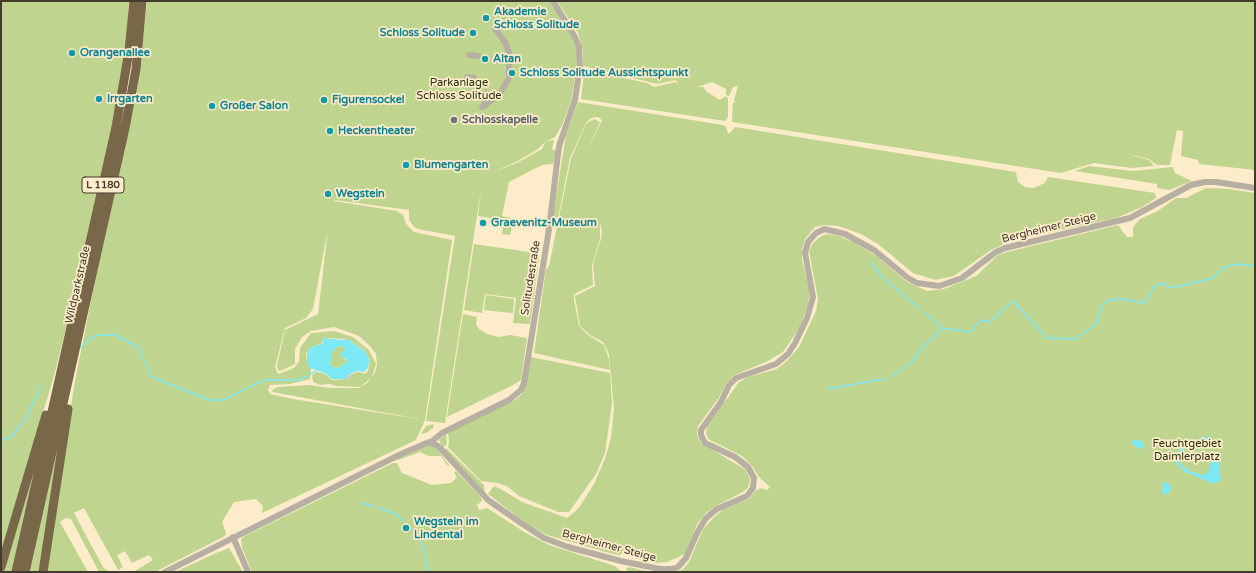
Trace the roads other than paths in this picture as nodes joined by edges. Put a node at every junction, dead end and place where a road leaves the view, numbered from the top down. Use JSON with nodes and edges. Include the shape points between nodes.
{"nodes":[{"id":1,"x":134,"y":1,"type":"edge"},
{"id":2,"x":142,"y":1,"type":"edge"},
{"id":3,"x":553,"y":1,"type":"edge"},
{"id":4,"x":495,"y":29,"type":"dead end"},
{"id":5,"x":469,"y":55,"type":"dead end"},
{"id":6,"x":478,"y":56,"type":"dead end"},
{"id":7,"x":467,"y":77,"type":"dead end"},
{"id":8,"x":474,"y":78,"type":"dead end"},
{"id":9,"x":486,"y":93,"type":"dead end"},
{"id":10,"x":1255,"y":188,"type":"edge"},
{"id":11,"x":93,"y":274,"type":"junction"},
{"id":12,"x":63,"y":367,"type":"junction"},
{"id":13,"x":431,"y":442,"type":"junction"},
{"id":14,"x":233,"y":538,"type":"junction"},
{"id":15,"x":1,"y":567,"type":"edge"},
{"id":16,"x":16,"y":572,"type":"edge"},
{"id":17,"x":25,"y":572,"type":"edge"},
{"id":18,"x":43,"y":572,"type":"edge"},
{"id":19,"x":165,"y":572,"type":"edge"},
{"id":20,"x":248,"y":572,"type":"edge"}],
"edges":[{"from":1,"to":12,"type":"highway","name":"Wildparkstraße","number":"L 1180","via":[[129,51],[116,127]]},
{"from":2,"to":11,"type":"highway","name":"Wildparkstraße","number":"L 1180","via":[[139,47],[131,99]]},
{"from":3,"to":13,"type":"street","name":"Solitudestraße","via":[[575,37],[579,47],[580,66],[575,100],[560,146],[524,383],[521,390],[509,400],[443,432]]},
{"from":4,"to":9,"type":"street","via":[[505,42],[508,61],[505,82],[499,95],[484,106]]},
{"from":5,"to":6,"type":"street"},
{"from":7,"to":8,"type":"street"},
{"from":10,"to":13,"type":"street","name":"Bergheimer Steige","via":[[1205,182],[1184,188],[1130,218],[1005,248],[962,278],[939,286],[917,283],[874,250],[845,234],[824,229],[816,233],[808,242],[805,254],[813,297],[807,318],[795,343],[788,354],[776,364],[736,378],[701,430],[705,443],[735,457],[748,467],[754,478],[753,488],[747,496],[717,509],[706,518],[686,558],[672,569],[660,570],[621,561],[544,538],[488,500],[438,446]]},
{"from":11,"to":17,"type":"highway","name":"Wildparkstraße","number":"L 1180"},
{"from":11,"to":18,"type":"highway","via":[[90,304],[70,396]]},
{"from":12,"to":15,"type":"highway","via":[[53,388]]},
{"from":12,"to":16,"type":"highway","name":"Wildparkstraße","number":"L 1180"},
{"from":13,"to":14,"type":"street","name":"Solitudestraße","via":[[420,444]]},
{"from":14,"to":19,"type":"street","name":"Solitudestraße"},
{"from":14,"to":20,"type":"street"}]}
